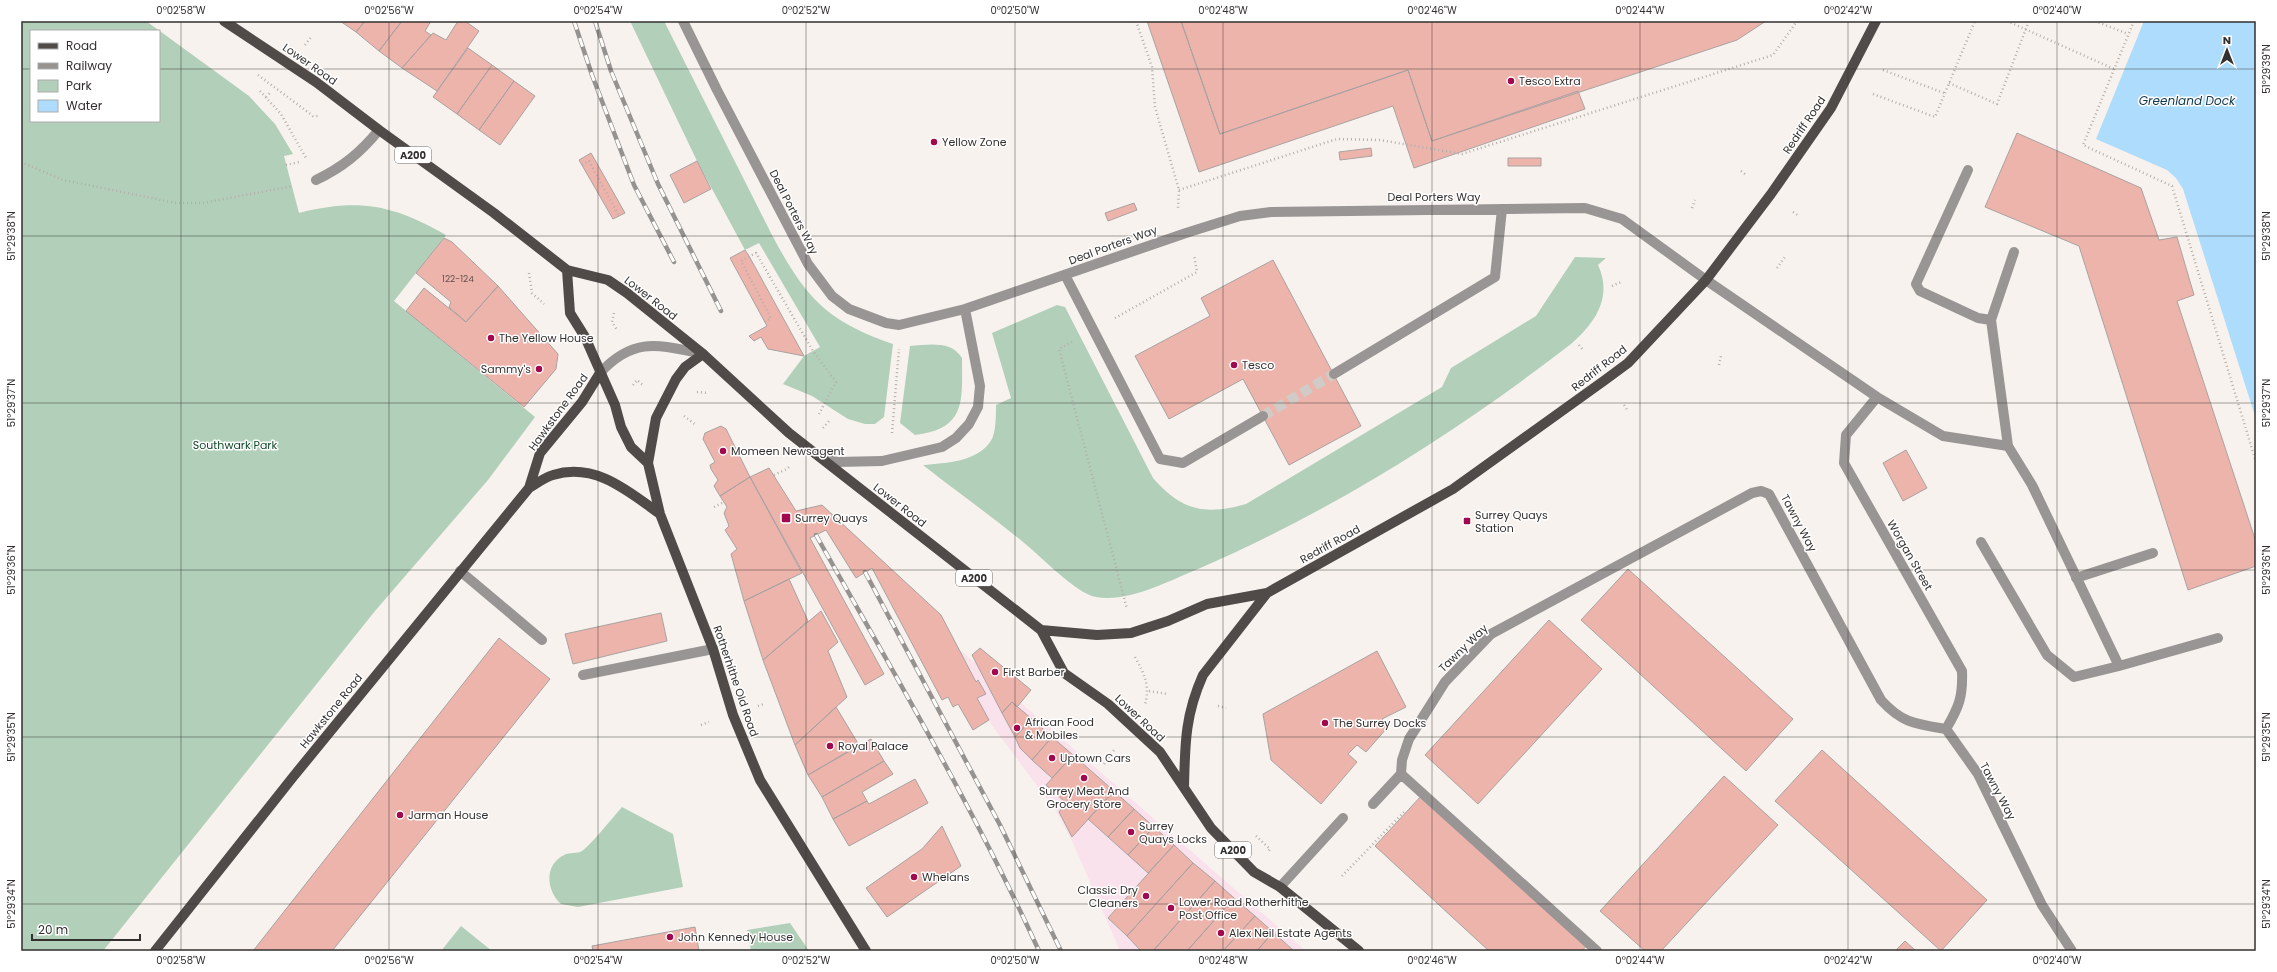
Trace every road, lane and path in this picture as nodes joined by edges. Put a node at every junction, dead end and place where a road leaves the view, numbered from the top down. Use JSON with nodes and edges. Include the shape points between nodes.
{"nodes":[{"id":1,"x":224,"y":21,"type":"edge"},
{"id":2,"x":683,"y":21,"type":"edge"},
{"id":3,"x":1136,"y":21,"type":"edge"},
{"id":4,"x":1798,"y":21,"type":"edge"},
{"id":5,"x":1876,"y":21,"type":"edge"},
{"id":6,"x":1975,"y":21,"type":"edge"},
{"id":7,"x":2007,"y":21,"type":"edge"},
{"id":8,"x":2029,"y":21,"type":"edge"},
{"id":9,"x":2095,"y":21,"type":"edge"},
{"id":10,"x":2134,"y":21,"type":"edge"},
{"id":11,"x":2026,"y":30,"type":"junction"},
{"id":12,"x":2128,"y":34,"type":"junction"},
{"id":13,"x":312,"y":36,"type":"dead end"},
{"id":14,"x":305,"y":46,"type":"dead end"},
{"id":15,"x":2114,"y":69,"type":"junction"},
{"id":16,"x":1883,"y":70,"type":"dead end"},
{"id":17,"x":256,"y":74,"type":"dead end"},
{"id":18,"x":1949,"y":83,"type":"junction"},
{"id":19,"x":260,"y":91,"type":"dead end"},
{"id":20,"x":270,"y":93,"type":"dead end"},
{"id":21,"x":1944,"y":93,"type":"junction"},
{"id":22,"x":1873,"y":94,"type":"dead end"},
{"id":23,"x":266,"y":97,"type":"junction"},
{"id":24,"x":313,"y":116,"type":"dead end"},
{"id":25,"x":379,"y":130,"type":"junction"},
{"id":26,"x":306,"y":160,"type":"junction"},
{"id":27,"x":21,"y":162,"type":"edge"},
{"id":28,"x":286,"y":165,"type":"dead end"},
{"id":29,"x":582,"y":165,"type":"dead end"},
{"id":30,"x":1968,"y":170,"type":"dead end"},
{"id":31,"x":1741,"y":171,"type":"dead end"},
{"id":32,"x":1746,"y":175,"type":"dead end"},
{"id":33,"x":316,"y":180,"type":"junction"},
{"id":34,"x":1179,"y":190,"type":"junction"},
{"id":35,"x":1695,"y":200,"type":"dead end"},
{"id":36,"x":1178,"y":208,"type":"dead end"},
{"id":37,"x":1692,"y":208,"type":"dead end"},
{"id":38,"x":1502,"y":209,"type":"junction"},
{"id":39,"x":1793,"y":212,"type":"dead end"},
{"id":40,"x":619,"y":216,"type":"dead end"},
{"id":41,"x":1798,"y":216,"type":"dead end"},
{"id":42,"x":2014,"y":252,"type":"dead end"},
{"id":43,"x":1193,"y":255,"type":"dead end"},
{"id":44,"x":1785,"y":257,"type":"dead end"},
{"id":45,"x":1777,"y":268,"type":"dead end"},
{"id":46,"x":567,"y":270,"type":"junction"},
{"id":47,"x":1065,"y":275,"type":"junction"},
{"id":48,"x":1706,"y":280,"type":"junction"},
{"id":49,"x":1621,"y":282,"type":"dead end"},
{"id":50,"x":1612,"y":286,"type":"dead end"},
{"id":51,"x":965,"y":309,"type":"junction"},
{"id":52,"x":614,"y":310,"type":"dead end"},
{"id":53,"x":1111,"y":320,"type":"dead end"},
{"id":54,"x":1991,"y":320,"type":"junction"},
{"id":55,"x":765,"y":322,"type":"dead end"},
{"id":56,"x":620,"y":335,"type":"dead end"},
{"id":57,"x":1078,"y":338,"type":"dead end"},
{"id":58,"x":1579,"y":345,"type":"dead end"},
{"id":59,"x":899,"y":346,"type":"dead end"},
{"id":60,"x":1584,"y":351,"type":"dead end"},
{"id":61,"x":703,"y":354,"type":"junction"},
{"id":62,"x":1720,"y":356,"type":"dead end"},
{"id":63,"x":1719,"y":365,"type":"dead end"},
{"id":64,"x":600,"y":373,"type":"junction"},
{"id":65,"x":1334,"y":374,"type":"tunnel mouth"},
{"id":66,"x":1877,"y":397,"type":"junction"},
{"id":67,"x":1624,"y":404,"type":"dead end"},
{"id":68,"x":1628,"y":410,"type":"dead end"},
{"id":69,"x":677,"y":411,"type":"dead end"},
{"id":70,"x":819,"y":414,"type":"dead end"},
{"id":71,"x":1263,"y":416,"type":"tunnel mouth"},
{"id":72,"x":830,"y":420,"type":"dead end"},
{"id":73,"x":696,"y":425,"type":"dead end"},
{"id":74,"x":822,"y":429,"type":"dead end"},
{"id":75,"x":895,"y":439,"type":"dead end"},
{"id":76,"x":2008,"y":446,"type":"junction"},
{"id":77,"x":816,"y":454,"type":"junction"},
{"id":78,"x":2256,"y":462,"type":"edge"},
{"id":79,"x":648,"y":463,"type":"junction"},
{"id":80,"x":787,"y":469,"type":"dead end"},
{"id":81,"x":774,"y":475,"type":"dead end"},
{"id":82,"x":529,"y":488,"type":"junction"},
{"id":83,"x":724,"y":502,"type":"dead end"},
{"id":84,"x":714,"y":507,"type":"dead end"},
{"id":85,"x":660,"y":514,"type":"junction"},
{"id":86,"x":1981,"y":542,"type":"dead end"},
{"id":87,"x":2153,"y":553,"type":"dead end"},
{"id":88,"x":460,"y":571,"type":"junction"},
{"id":89,"x":2076,"y":578,"type":"junction"},
{"id":90,"x":1267,"y":593,"type":"junction"},
{"id":91,"x":1126,"y":602,"type":"dead end"},
{"id":92,"x":1041,"y":630,"type":"junction"},
{"id":93,"x":2218,"y":638,"type":"dead end"},
{"id":94,"x":542,"y":640,"type":"dead end"},
{"id":95,"x":713,"y":649,"type":"junction"},
{"id":96,"x":1134,"y":654,"type":"dead end"},
{"id":97,"x":2119,"y":666,"type":"junction"},
{"id":98,"x":583,"y":675,"type":"dead end"},
{"id":99,"x":1168,"y":694,"type":"dead end"},
{"id":100,"x":764,"y":704,"type":"dead end"},
{"id":101,"x":758,"y":706,"type":"dead end"},
{"id":102,"x":1216,"y":706,"type":"dead end"},
{"id":103,"x":1226,"y":708,"type":"dead end"},
{"id":104,"x":709,"y":722,"type":"dead end"},
{"id":105,"x":701,"y":725,"type":"dead end"},
{"id":106,"x":1946,"y":729,"type":"junction"},
{"id":107,"x":1114,"y":750,"type":"dead end"},
{"id":108,"x":1104,"y":764,"type":"dead end"},
{"id":109,"x":1401,"y":774,"type":"junction"},
{"id":110,"x":1184,"y":787,"type":"junction"},
{"id":111,"x":1422,"y":793,"type":"junction"},
{"id":112,"x":1374,"y":804,"type":"dead end"},
{"id":113,"x":1344,"y":818,"type":"dead end"},
{"id":114,"x":1261,"y":841,"type":"dead end"},
{"id":115,"x":1270,"y":849,"type":"dead end"},
{"id":116,"x":1342,"y":876,"type":"dead end"},
{"id":117,"x":1280,"y":887,"type":"junction"},
{"id":118,"x":155,"y":951,"type":"edge"},
{"id":119,"x":866,"y":951,"type":"edge"},
{"id":120,"x":1359,"y":951,"type":"edge"},
{"id":121,"x":1597,"y":951,"type":"edge"},
{"id":122,"x":2072,"y":951,"type":"edge"}],
"edges":[{"from":1,"to":25,"type":"main road","name":"Lower Road","number":"A200","via":[[316,82]]},
{"from":2,"to":51,"type":"street","name":"Deal Porters Way","via":[[797,248],[832,296],[849,309],[886,323],[899,325]]},
{"from":3,"to":34,"type":"path","via":[[1152,67],[1155,107]]},
{"from":4,"to":34,"type":"path","via":[[1773,55],[1462,154],[1380,140],[1337,140]]},
{"from":5,"to":48,"type":"main road","name":"Redriff Road","via":[[1831,108],[1788,171]]},
{"from":6,"to":18,"type":"path"},
{"from":7,"to":11,"type":"path"},
{"from":8,"to":11,"type":"path"},
{"from":9,"to":12,"type":"path"},
{"from":10,"to":12,"type":"path"},
{"from":11,"to":15,"type":"path"},
{"from":11,"to":18,"type":"path","via":[[1997,104]]},
{"from":12,"to":15,"type":"path"},
{"from":13,"to":14,"type":"path"},
{"from":15,"to":78,"type":"path","via":[[2083,145],[2172,186]]},
{"from":16,"to":21,"type":"path"},
{"from":17,"to":24,"type":"path"},
{"from":18,"to":21,"type":"path"},
{"from":19,"to":23,"type":"path"},
{"from":20,"to":23,"type":"path"},
{"from":21,"to":22,"type":"path","via":[[1936,117]]},
{"from":23,"to":26,"type":"path","via":[[281,114]]},
{"from":25,"to":33,"type":"street","via":[[361,152],[333,172]]},
{"from":25,"to":46,"type":"main road","name":"Lower Road","number":"A200","via":[[494,213]]},
{"from":26,"to":28,"type":"path"},
{"from":26,"to":33,"type":"path"},
{"from":27,"to":33,"type":"path","via":[[63,180],[176,203],[203,203]]},
{"from":29,"to":40,"type":"path","via":[[589,161]]},
{"from":30,"to":54,"type":"street","via":[[1916,284],[1920,291],[1978,318]]},
{"from":31,"to":32,"type":"path"},
{"from":34,"to":36,"type":"path"},
{"from":35,"to":37,"type":"path"},
{"from":38,"to":47,"type":"street","name":"Deal Porters Way","via":[[1278,211],[1240,216],[1144,246]]},
{"from":38,"to":48,"type":"street","name":"Deal Porters Way","via":[[1585,208],[1622,219]]},
{"from":38,"to":65,"type":"street","via":[[1495,277]]},
{"from":39,"to":41,"type":"path"},
{"from":42,"to":54,"type":"street"},
{"from":43,"to":53,"type":"path","via":[[1197,272]]},
{"from":44,"to":45,"type":"path"},
{"from":46,"to":61,"type":"main road","name":"Lower Road","number":"A200","via":[[608,280]]},
{"from":46,"to":64,"type":"main road","via":[[570,313],[585,337]]},
{"from":47,"to":51,"type":"street","name":"Deal Porters Way"},
{"from":47,"to":71,"type":"street","via":[[1160,459],[1183,463]]},
{"from":48,"to":66,"type":"street"},
{"from":48,"to":90,"type":"main road","name":"Redriff Road","via":[[1628,363],[1518,443],[1453,489]]},
{"from":49,"to":50,"type":"path"},
{"from":51,"to":77,"type":"street","via":[[980,386],[978,407],[969,424],[956,438],[942,447],[882,461],[837,462]]},
{"from":52,"to":56,"type":"path","via":[[612,322]]},
{"from":54,"to":76,"type":"street"},
{"from":55,"to":70,"type":"path","via":[[771,318],[741,261],[756,253],[813,351],[836,382]]},
{"from":57,"to":91,"type":"path","via":[[1060,349]]},
{"from":58,"to":60,"type":"path"},
{"from":59,"to":75,"type":"path","via":[[891,430]]},
{"from":61,"to":64,"type":"street","via":[[660,345],[645,346],[609,363]]},
{"from":61,"to":77,"type":"main road","name":"Lower Road","number":"A200","via":[[789,433]]},
{"from":61,"to":79,"type":"main road","name":"Rotherhithe Old Road","via":[[685,367],[664,401],[656,418]]},
{"from":62,"to":63,"type":"path"},
{"from":64,"to":79,"type":"main road","via":[[631,447]]},
{"from":64,"to":82,"type":"main road","name":"Hawkstone Road","via":[[582,402],[540,453]]},
{"from":66,"to":76,"type":"street","via":[[1943,436]]},
{"from":66,"to":106,"type":"street","name":"Worgan Street","via":[[1846,435],[1844,463],[1962,671],[1963,692],[1958,709]]},
{"from":67,"to":68,"type":"path"},
{"from":69,"to":73,"type":"path"},
{"from":72,"to":74,"type":"path"},
{"from":76,"to":89,"type":"street","via":[[2032,485]]},
{"from":77,"to":92,"type":"main road","name":"Lower Road","number":"A200"},
{"from":79,"to":85,"type":"main road","name":"Rotherhithe Old Road"},
{"from":80,"to":81,"type":"path"},
{"from":82,"to":85,"type":"main road","name":"Hawkstone Road","via":[[553,475],[575,471],[599,475],[620,485]]},
{"from":82,"to":88,"type":"main road","name":"Hawkstone Road"},
{"from":83,"to":84,"type":"path"},
{"from":85,"to":95,"type":"main road","name":"Rotherhithe Old Road"},
{"from":86,"to":97,"type":"street","via":[[2047,654],[2074,677]]},
{"from":87,"to":89,"type":"street"},
{"from":88,"to":94,"type":"street"},
{"from":88,"to":118,"type":"main road","name":"Hawkstone Road"},
{"from":89,"to":97,"type":"street"},
{"from":90,"to":92,"type":"main road","name":"Redriff Road","via":[[1206,604],[1168,622],[1131,633],[1097,635]]},
{"from":90,"to":110,"type":"main road","name":"Redriff Road","via":[[1203,675],[1197,688],[1189,712],[1185,739]]},
{"from":92,"to":110,"type":"main road","name":"Lower Road","number":"A200","via":[[1064,673],[1108,704],[1160,752]]},
{"from":93,"to":97,"type":"street"},
{"from":95,"to":98,"type":"street"},
{"from":95,"to":119,"type":"main road","name":"Rotherhithe Old Road","via":[[733,715],[760,780]]},
{"from":96,"to":99,"type":"path","via":[[1149,691]]},
{"from":100,"to":101,"type":"path"},
{"from":102,"to":103,"type":"path"},
{"from":104,"to":105,"type":"path"},
{"from":106,"to":109,"type":"street","name":"Tawny Way","via":[[1918,725],[1894,715],[1881,700],[1769,494],[1761,491],[1752,493],[1490,634],[1445,682],[1409,739],[1402,760]]},
{"from":106,"to":122,"type":"street","name":"Tawny Way","via":[[1978,774],[2042,905]]},
{"from":107,"to":108,"type":"path"},
{"from":109,"to":111,"type":"street"},
{"from":109,"to":112,"type":"street"},
{"from":110,"to":117,"type":"main road","name":"Lower Road","number":"A200","via":[[1211,828],[1254,872]]},
{"from":111,"to":116,"type":"path"},
{"from":111,"to":121,"type":"street"},
{"from":113,"to":117,"type":"street"},
{"from":114,"to":115,"type":"path"},
{"from":117,"to":120,"type":"main road","name":"Lower Road","number":"A200"}]}
